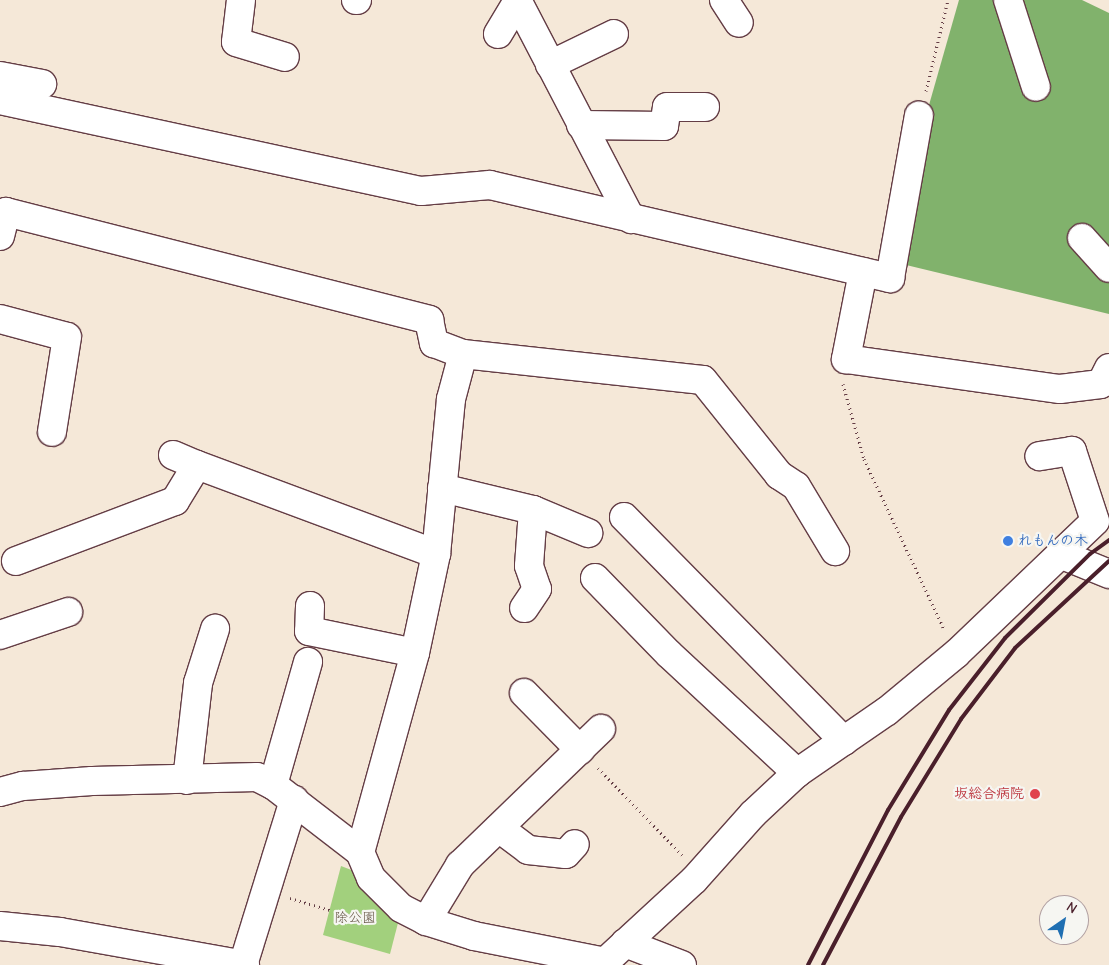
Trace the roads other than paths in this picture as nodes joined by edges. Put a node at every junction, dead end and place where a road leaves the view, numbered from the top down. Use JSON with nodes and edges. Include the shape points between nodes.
{"nodes":[{"id":1,"x":241,"y":0,"type":"edge"},
{"id":2,"x":724,"y":0,"type":"edge"},
{"id":3,"x":1008,"y":0,"type":"edge"},
{"id":4,"x":517,"y":1,"type":"edge"},
{"id":5,"x":739,"y":23,"type":"dead end"},
{"id":6,"x":498,"y":34,"type":"dead end"},
{"id":7,"x":614,"y":34,"type":"dead end"},
{"id":8,"x":285,"y":57,"type":"dead end"},
{"id":9,"x":550,"y":65,"type":"junction"},
{"id":10,"x":0,"y":76,"type":"edge"},
{"id":11,"x":42,"y":84,"type":"dead end"},
{"id":12,"x":1036,"y":88,"type":"dead end"},
{"id":13,"x":0,"y":100,"type":"edge"},
{"id":14,"x":705,"y":107,"type":"dead end"},
{"id":15,"x":920,"y":116,"type":"road end"},
{"id":16,"x":581,"y":126,"type":"junction"},
{"id":17,"x":631,"y":219,"type":"junction"},
{"id":18,"x":2,"y":220,"type":"edge"},
{"id":19,"x":1082,"y":238,"type":"dead end"},
{"id":20,"x":1109,"y":268,"type":"edge"},
{"id":21,"x":864,"y":272,"type":"junction"},
{"id":22,"x":0,"y":319,"type":"edge"},
{"id":23,"x":463,"y":354,"type":"junction"},
{"id":24,"x":1109,"y":368,"type":"edge"},
{"id":25,"x":52,"y":432,"type":"dead end"},
{"id":26,"x":1039,"y":456,"type":"dead end"},
{"id":27,"x":442,"y":488,"type":"junction"},
{"id":28,"x":533,"y":510,"type":"junction"},
{"id":29,"x":624,"y":517,"type":"dead end"},
{"id":30,"x":588,"y":533,"type":"dead end"},
{"id":31,"x":835,"y":551,"type":"dead end"},
{"id":32,"x":436,"y":554,"type":"junction"},
{"id":33,"x":1060,"y":554,"type":"junction"},
{"id":34,"x":16,"y":561,"type":"dead end"},
{"id":35,"x":1109,"y":574,"type":"edge"},
{"id":36,"x":595,"y":578,"type":"dead end"},
{"id":37,"x":310,"y":606,"type":"dead end"},
{"id":38,"x":524,"y":608,"type":"dead end"},
{"id":39,"x":68,"y":612,"type":"dead end"},
{"id":40,"x":215,"y":629,"type":"dead end"},
{"id":41,"x":0,"y":635,"type":"edge"},
{"id":42,"x":415,"y":653,"type":"junction"},
{"id":43,"x":308,"y":662,"type":"dead end"},
{"id":44,"x":524,"y":693,"type":"dead end"},
{"id":45,"x":601,"y":729,"type":"dead end"},
{"id":46,"x":844,"y":741,"type":"junction"},
{"id":47,"x":580,"y":750,"type":"junction"},
{"id":48,"x":797,"y":773,"type":"junction"},
{"id":49,"x":187,"y":780,"type":"junction"},
{"id":50,"x":273,"y":785,"type":"junction"},
{"id":51,"x":0,"y":792,"type":"edge"},
{"id":52,"x":294,"y":800,"type":"junction"},
{"id":53,"x":499,"y":828,"type":"junction"},
{"id":54,"x":575,"y":844,"type":"dead end"},
{"id":55,"x":360,"y":852,"type":"junction"},
{"id":56,"x":426,"y":921,"type":"junction"},
{"id":57,"x":0,"y":926,"type":"edge"},
{"id":58,"x":625,"y":943,"type":"junction"},
{"id":59,"x":604,"y":964,"type":"edge"},
{"id":60,"x":244,"y":965,"type":"edge"},
{"id":61,"x":682,"y":965,"type":"edge"}],
"edges":[{"from":1,"to":8,"type":"street","via":[[236,42]]},
{"from":2,"to":5,"type":"street"},
{"from":3,"to":12,"type":"street"},
{"from":4,"to":6,"type":"street"},
{"from":4,"to":9,"type":"street"},
{"from":7,"to":9,"type":"street"},
{"from":9,"to":16,"type":"street"},
{"from":10,"to":11,"type":"street"},
{"from":13,"to":17,"type":"street","via":[[421,191],[490,184]]},
{"from":14,"to":16,"type":"street","via":[[667,107],[664,126]]},
{"from":15,"to":21,"type":"street","via":[[890,278]]},
{"from":16,"to":17,"type":"street"},
{"from":17,"to":21,"type":"street"},
{"from":18,"to":23,"type":"street","via":[[429,320],[434,343]]},
{"from":19,"to":20,"type":"street"},
{"from":21,"to":24,"type":"street","via":[[846,359],[1060,389],[1101,384]]},
{"from":22,"to":25,"type":"street","via":[[67,337]]},
{"from":23,"to":27,"type":"street","via":[[450,399]]},
{"from":23,"to":31,"type":"street","via":[[704,380],[779,475],[796,486]]},
{"from":26,"to":33,"type":"street","via":[[1072,451],[1094,521]]},
{"from":27,"to":28,"type":"street"},
{"from":27,"to":32,"type":"street"},
{"from":28,"to":30,"type":"street"},
{"from":28,"to":38,"type":"street","via":[[529,566],[537,589]]},
{"from":29,"to":46,"type":"street"},
{"from":32,"to":34,"type":"street","via":[[185,460],[175,501]]},
{"from":32,"to":42,"type":"street"},
{"from":33,"to":35,"type":"street"},
{"from":33,"to":46,"type":"street","via":[[956,654],[887,711]]},
{"from":36,"to":48,"type":"street","via":[[669,654]]},
{"from":37,"to":42,"type":"street","via":[[309,631]]},
{"from":39,"to":41,"type":"street"},
{"from":40,"to":49,"type":"street","via":[[198,683]]},
{"from":42,"to":55,"type":"street"},
{"from":43,"to":50,"type":"street"},
{"from":44,"to":47,"type":"street"},
{"from":45,"to":47,"type":"street"},
{"from":46,"to":48,"type":"street"},
{"from":47,"to":53,"type":"street"},
{"from":48,"to":58,"type":"street","via":[[753,814],[694,880]]},
{"from":49,"to":50,"type":"street","via":[[257,778]]},
{"from":49,"to":51,"type":"street","via":[[92,781],[23,786]]},
{"from":50,"to":52,"type":"street"},
{"from":52,"to":55,"type":"street"},
{"from":52,"to":60,"type":"street"},
{"from":53,"to":54,"type":"street","via":[[528,850],[566,854]]},
{"from":53,"to":56,"type":"street","via":[[460,865]]},
{"from":55,"to":56,"type":"street","via":[[371,878],[401,908]]},
{"from":56,"to":59,"type":"street","via":[[474,936]]},
{"from":57,"to":60,"type":"street","via":[[60,932]]},
{"from":58,"to":59,"type":"street"},
{"from":58,"to":61,"type":"street"}]}
